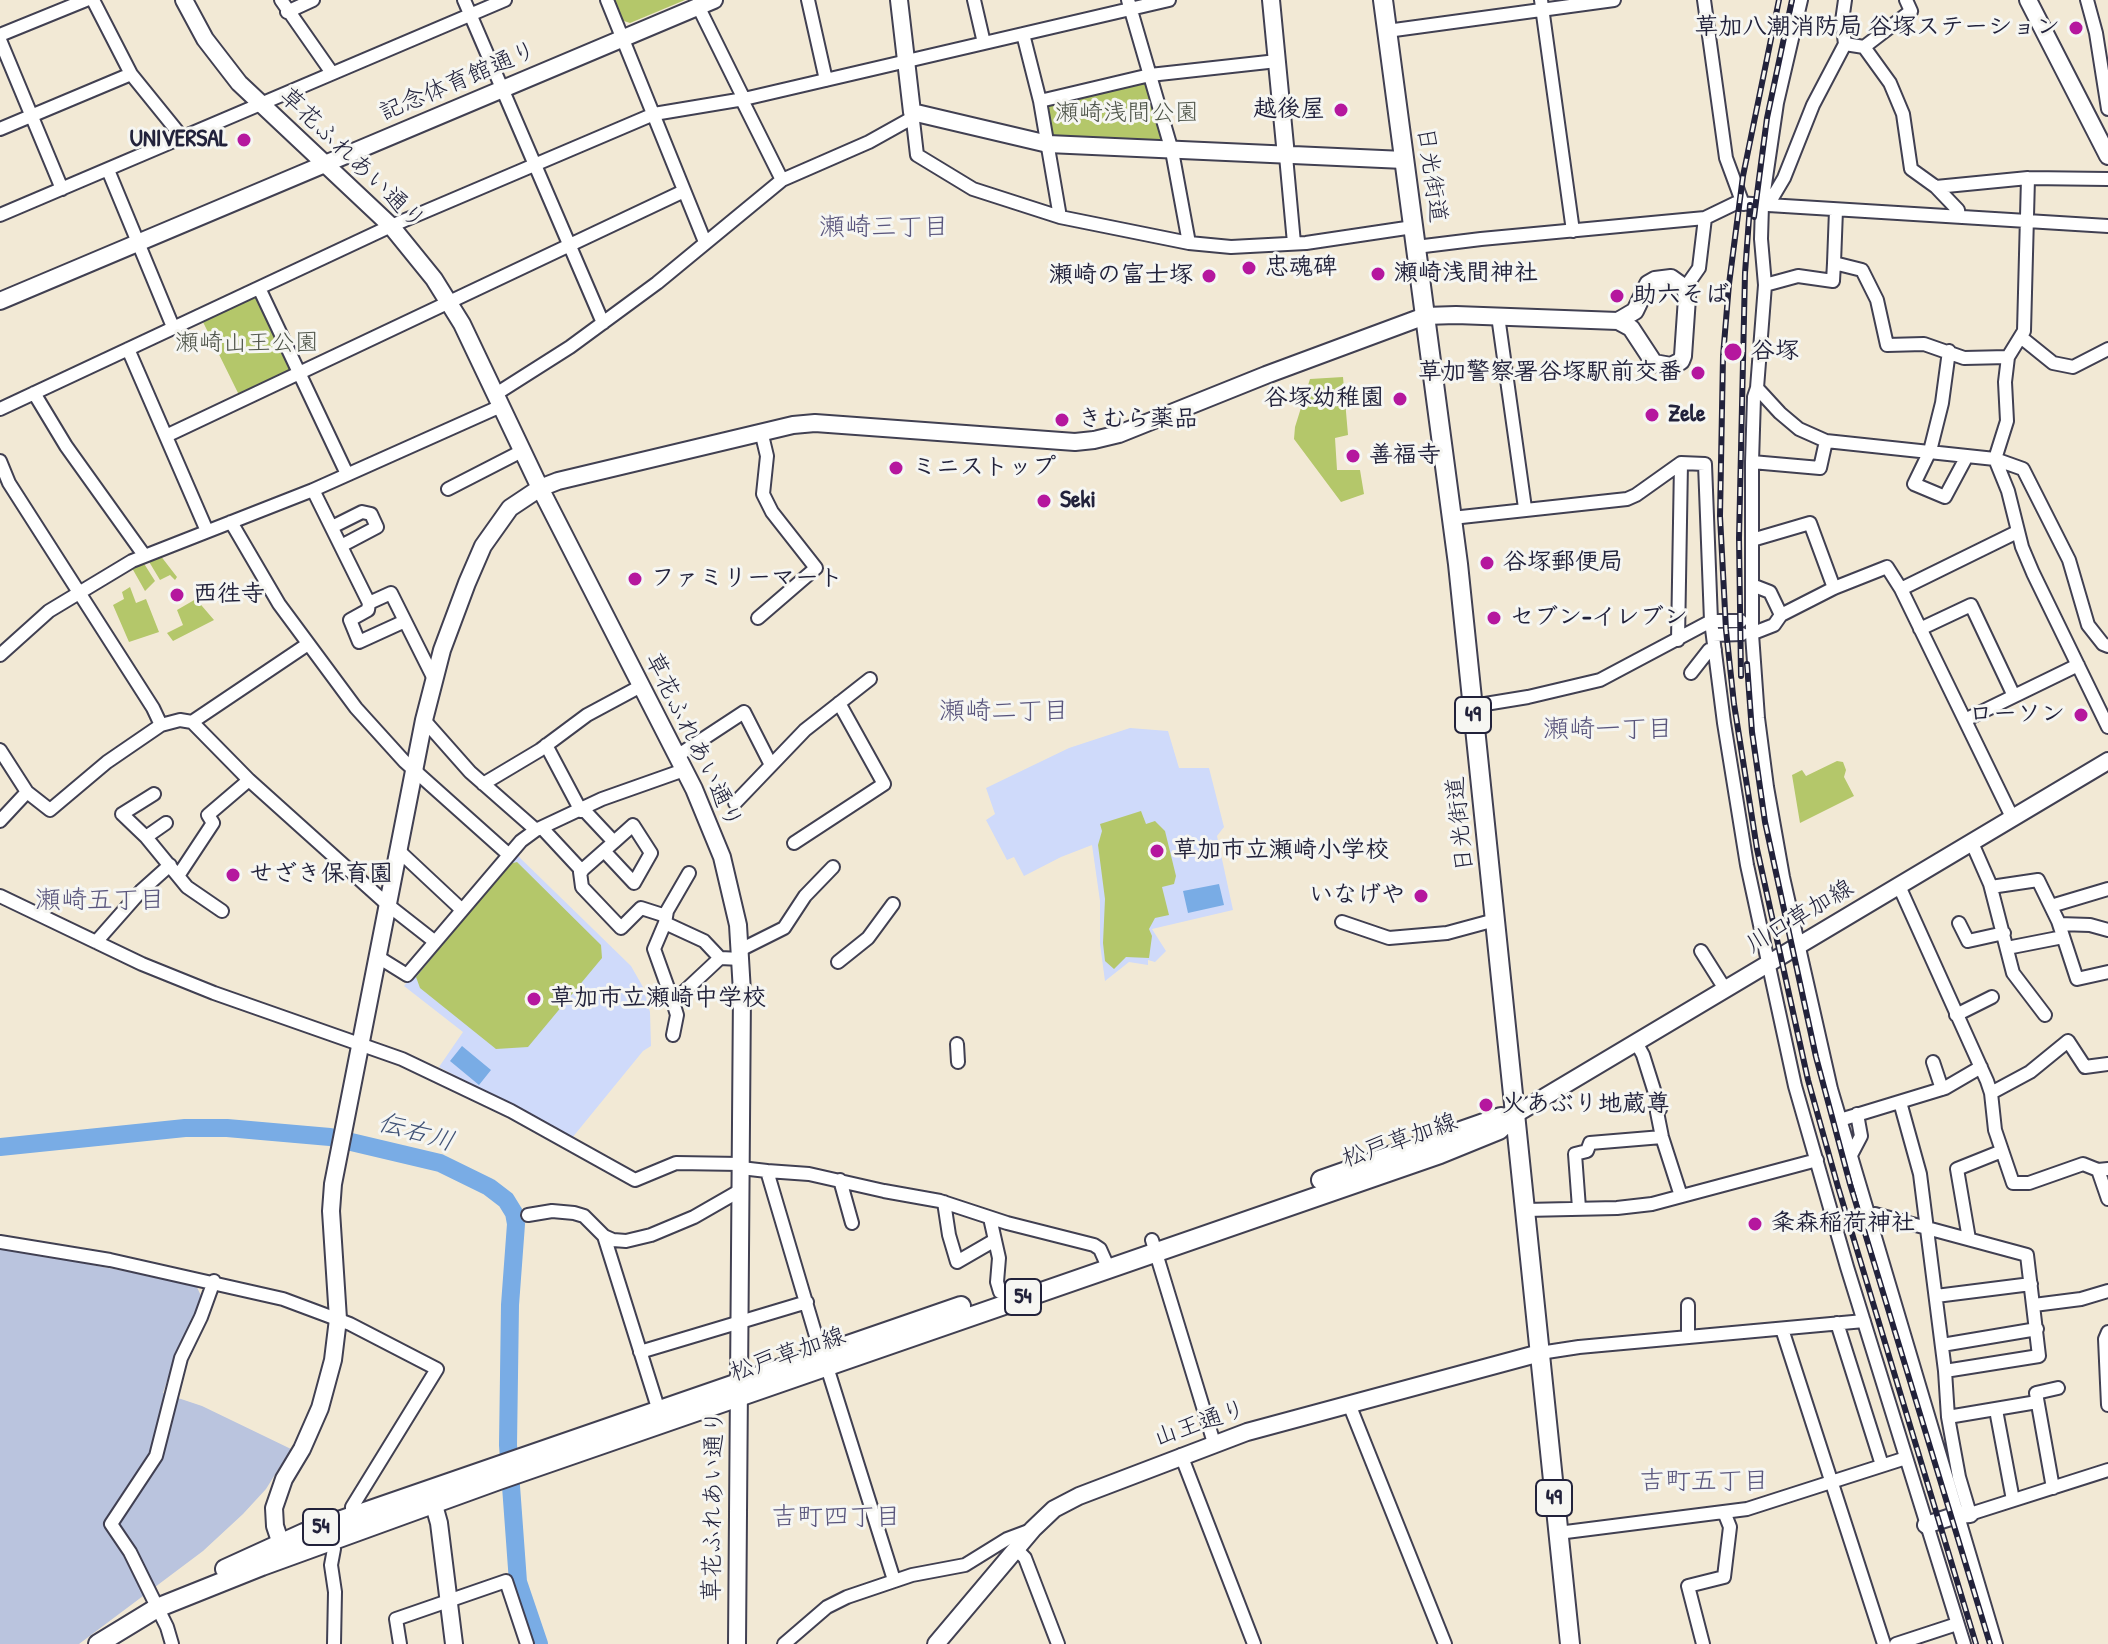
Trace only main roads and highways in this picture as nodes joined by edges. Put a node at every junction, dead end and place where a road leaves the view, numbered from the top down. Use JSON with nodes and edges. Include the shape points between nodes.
{"nodes":[{"id":1,"x":1383,"y":0,"type":"edge"},
{"id":2,"x":1516,"y":1114,"type":"junction"},
{"id":3,"x":1106,"y":1262,"type":"junction"},
{"id":4,"x":824,"y":1360,"type":"junction"},
{"id":5,"x":739,"y":1390,"type":"junction"},
{"id":6,"x":525,"y":1465,"type":"junction"},
{"id":7,"x":432,"y":1497,"type":"junction"},
{"id":8,"x":283,"y":1550,"type":"junction"},
{"id":9,"x":98,"y":1644,"type":"edge"},
{"id":10,"x":1570,"y":1644,"type":"edge"}],
"edges":[{"from":1,"to":2,"type":"main road","name":"日光街道","number":"49","via":[[1452,518]]},
{"from":2,"to":3,"type":"main road","name":"松戸草加線","number":"54"},
{"from":2,"to":10,"type":"main road","name":"日光街道","number":"49"},
{"from":3,"to":4,"type":"main road","name":"松戸草加線","number":"54"},
{"from":3,"to":4,"type":"main road","name":"松戸草加線","number":"54","via":[[1000,1292]]},
{"from":4,"to":5,"type":"main road","name":"松戸草加線","number":"54"},
{"from":5,"to":6,"type":"main road","name":"松戸草加線","number":"54"},
{"from":5,"to":6,"type":"main road","name":"松戸草加線","number":"54","via":[[659,1411]]},
{"from":6,"to":7,"type":"main road","name":"松戸草加線","number":"54"},
{"from":7,"to":8,"type":"main road","name":"松戸草加線","number":"54","via":[[331,1541]]},
{"from":7,"to":8,"type":"main road","name":"松戸草加線","number":"54","via":[[352,1516]]},
{"from":8,"to":9,"type":"main road","name":"松戸草加線","number":"54","via":[[195,1583]]}]}
